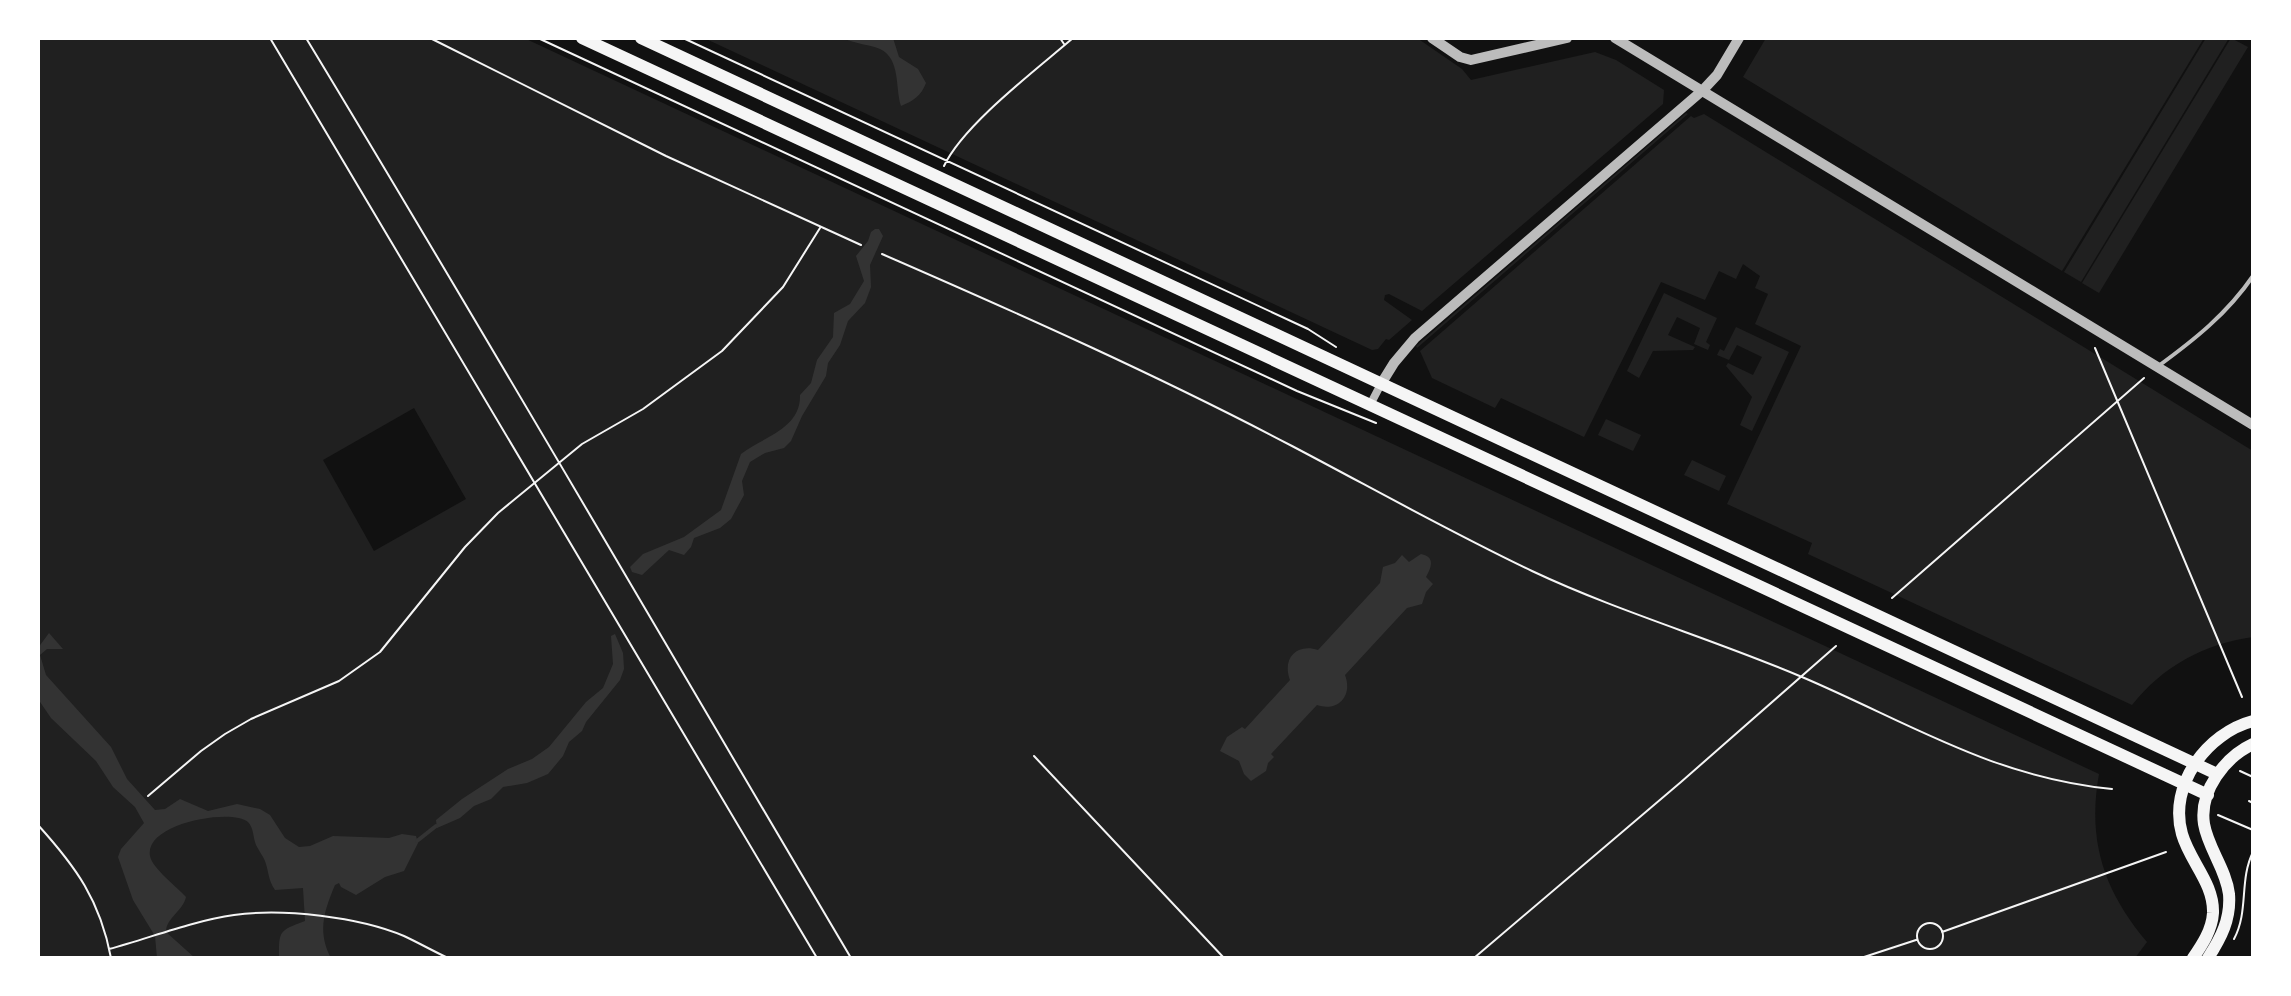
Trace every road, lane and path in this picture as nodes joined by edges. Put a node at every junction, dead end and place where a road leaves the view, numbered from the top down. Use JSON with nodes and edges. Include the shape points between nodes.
{"nodes":[{"id":1,"x":270,"y":38,"type":"edge"},
{"id":2,"x":306,"y":38,"type":"edge"},
{"id":3,"x":430,"y":38,"type":"edge"},
{"id":4,"x":538,"y":38,"type":"edge"},
{"id":5,"x":582,"y":38,"type":"edge"},
{"id":6,"x":641,"y":38,"type":"edge"},
{"id":7,"x":683,"y":38,"type":"edge"},
{"id":8,"x":1060,"y":38,"type":"edge"},
{"id":9,"x":1073,"y":38,"type":"edge"},
{"id":10,"x":1432,"y":38,"type":"edge"},
{"id":11,"x":1567,"y":38,"type":"edge"},
{"id":12,"x":1615,"y":38,"type":"edge"},
{"id":13,"x":1739,"y":38,"type":"edge"},
{"id":14,"x":1065,"y":45,"type":"junction"},
{"id":15,"x":1703,"y":90,"type":"junction"},
{"id":16,"x":947,"y":160,"type":"junction"},
{"id":17,"x":939,"y":177,"type":"junction"},
{"id":18,"x":820,"y":228,"type":"junction"},
{"id":19,"x":861,"y":245,"type":"dead end"},
{"id":20,"x":882,"y":254,"type":"dead end"},
{"id":21,"x":2253,"y":276,"type":"edge"},
{"id":22,"x":2095,"y":348,"type":"dead end"},
{"id":23,"x":1339,"y":349,"type":"dead end"},
{"id":24,"x":2157,"y":367,"type":"junction"},
{"id":25,"x":2144,"y":378,"type":"dead end"},
{"id":26,"x":1381,"y":384,"type":"junction"},
{"id":27,"x":2117,"y":400,"type":"junction"},
{"id":28,"x":1328,"y":404,"type":"dead end"},
{"id":29,"x":1370,"y":405,"type":"junction"},
{"id":30,"x":2253,"y":425,"type":"edge"},
{"id":31,"x":558,"y":461,"type":"junction"},
{"id":32,"x":534,"y":482,"type":"junction"},
{"id":33,"x":1892,"y":598,"type":"dead end"},
{"id":34,"x":1836,"y":646,"type":"dead end"},
{"id":35,"x":1801,"y":676,"type":"junction"},
{"id":36,"x":2242,"y":697,"type":"dead end"},
{"id":37,"x":2253,"y":721,"type":"edge"},
{"id":38,"x":2253,"y":744,"type":"edge"},
{"id":39,"x":1034,"y":756,"type":"dead end"},
{"id":40,"x":2195,"y":764,"type":"junction"},
{"id":41,"x":2235,"y":769,"type":"dead end"},
{"id":42,"x":2217,"y":774,"type":"junction"},
{"id":43,"x":2253,"y":777,"type":"edge"},
{"id":44,"x":2185,"y":785,"type":"junction"},
{"id":45,"x":2112,"y":789,"type":"dead end"},
{"id":46,"x":2208,"y":795,"type":"junction"},
{"id":47,"x":148,"y":796,"type":"dead end"},
{"id":48,"x":2216,"y":814,"type":"dead end"},
{"id":49,"x":38,"y":825,"type":"edge"},
{"id":50,"x":2253,"y":830,"type":"edge"},
{"id":51,"x":2166,"y":852,"type":"dead end"},
{"id":52,"x":2253,"y":852,"type":"edge"},
{"id":53,"x":2240,"y":928,"type":"dead end"},
{"id":54,"x":1942,"y":932,"type":"junction"},
{"id":55,"x":1917,"y":940,"type":"junction"},
{"id":56,"x":109,"y":949,"type":"junction"},
{"id":57,"x":111,"y":958,"type":"edge"},
{"id":58,"x":448,"y":958,"type":"edge"},
{"id":59,"x":817,"y":958,"type":"edge"},
{"id":60,"x":851,"y":958,"type":"edge"},
{"id":61,"x":1224,"y":958,"type":"edge"},
{"id":62,"x":1474,"y":958,"type":"edge"},
{"id":63,"x":1861,"y":958,"type":"edge"},
{"id":64,"x":2193,"y":958,"type":"edge"},
{"id":65,"x":2208,"y":958,"type":"edge"}],
"edges":[{"from":1,"to":32,"type":"path"},
{"from":2,"to":31,"type":"path"},
{"from":3,"to":18,"type":"path"},
{"from":4,"to":28,"type":"path"},
{"from":5,"to":29,"type":"main road"},
{"from":6,"to":17,"type":"main road"},
{"from":7,"to":16,"type":"path"},
{"from":8,"to":14,"type":"path"},
{"from":9,"to":14,"type":"path"},
{"from":10,"to":11,"type":"street","via":[[1471,60]]},
{"from":12,"to":15,"type":"street"},
{"from":13,"to":15,"type":"street"},
{"from":14,"to":16,"type":"path","via":[[1009,93]]},
{"from":15,"to":24,"type":"street"},
{"from":15,"to":26,"type":"street","via":[[1415,338]]},
{"from":16,"to":17,"type":"path"},
{"from":16,"to":23,"type":"path","via":[[1308,329]]},
{"from":17,"to":26,"type":"main road"},
{"from":18,"to":19,"type":"path"},
{"from":18,"to":31,"type":"path","via":[[783,287],[722,351],[643,409]]},
{"from":20,"to":35,"type":"path","via":[[1212,406],[1535,572]]},
{"from":21,"to":24,"type":"lane","via":[[2216,321]]},
{"from":22,"to":27,"type":"path"},
{"from":24,"to":30,"type":"street"},
{"from":25,"to":27,"type":"path"},
{"from":26,"to":29,"type":"street"},
{"from":26,"to":40,"type":"main road"},
{"from":27,"to":33,"type":"path"},
{"from":27,"to":36,"type":"path"},
{"from":29,"to":44,"type":"main road"},
{"from":31,"to":32,"type":"path"},
{"from":31,"to":60,"type":"path"},
{"from":32,"to":47,"type":"path","via":[[465,547],[380,652],[339,681],[225,734]]},
{"from":32,"to":59,"type":"path"},
{"from":34,"to":35,"type":"path"},
{"from":35,"to":45,"type":"path","via":[[2006,768]]},
{"from":35,"to":62,"type":"path"},
{"from":37,"to":40,"type":"main road","via":[[2221,734]]},
{"from":38,"to":42,"type":"main road"},
{"from":39,"to":61,"type":"path"},
{"from":40,"to":42,"type":"main road"},
{"from":40,"to":44,"type":"main road"},
{"from":41,"to":43,"type":"path"},
{"from":42,"to":46,"type":"main road"},
{"from":44,"to":46,"type":"main road"},
{"from":44,"to":64,"type":"main road","via":[[2180,825],[2205,879],[2213,912]]},
{"from":46,"to":65,"type":"main road","via":[[2204,824],[2229,904],[2226,926]]},
{"from":48,"to":50,"type":"path"},
{"from":49,"to":56,"type":"path","via":[[69,859],[92,896]]},
{"from":51,"to":54,"type":"path"},
{"from":52,"to":53,"type":"path","via":[[2245,870]]},
{"from":54,"to":55,"type":"path","via":[[1925,924]]},
{"from":54,"to":55,"type":"path","via":[[1934,949],[1925,949]]},
{"from":55,"to":63,"type":"path"},
{"from":56,"to":57,"type":"path"},
{"from":56,"to":58,"type":"path","via":[[235,915],[261,913],[323,917],[402,936]]}]}
